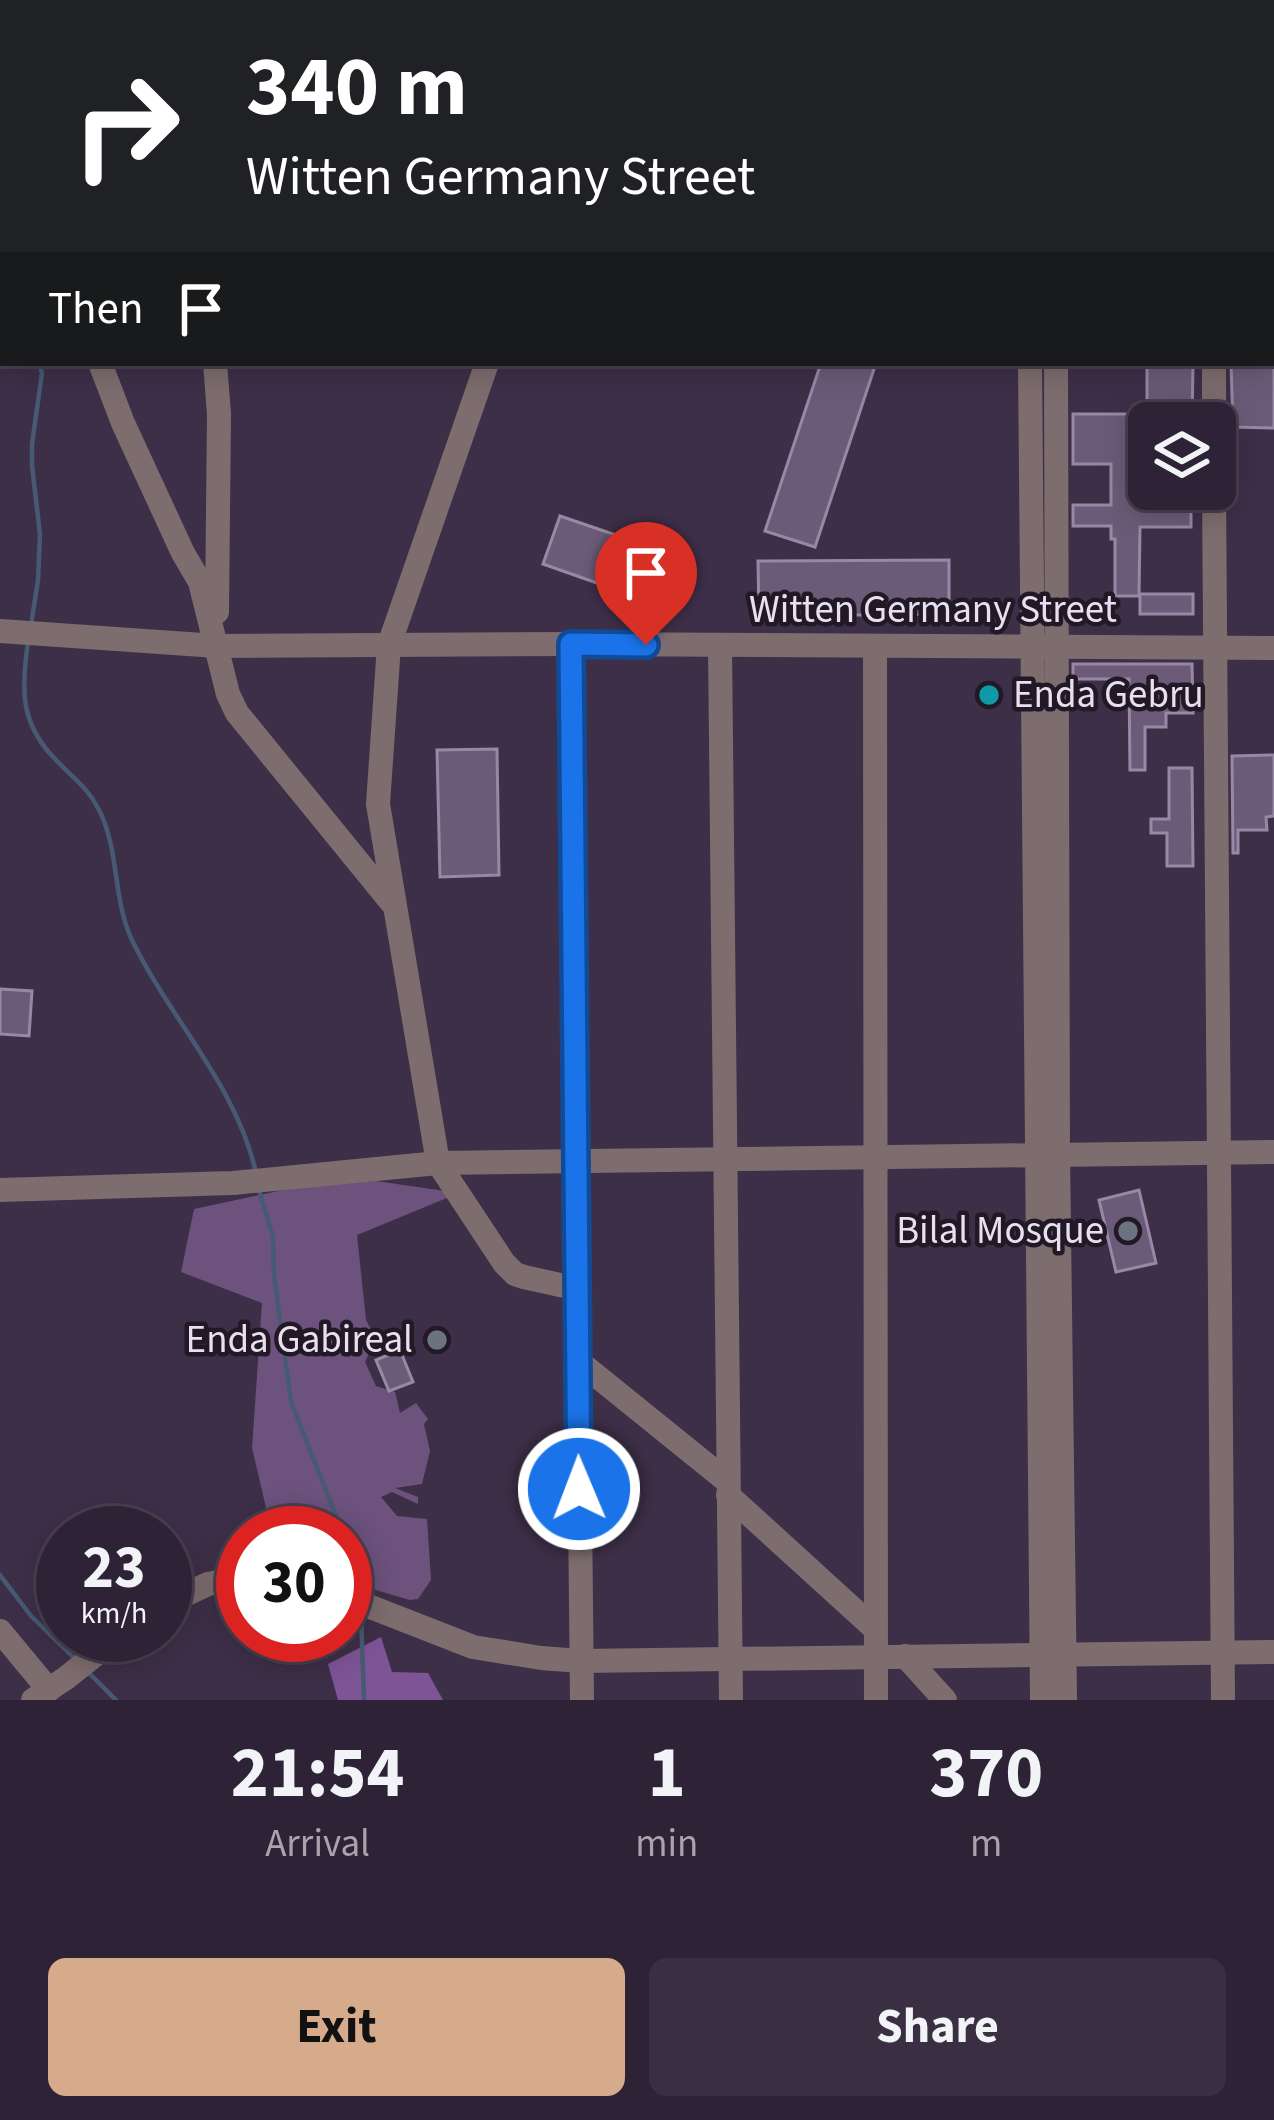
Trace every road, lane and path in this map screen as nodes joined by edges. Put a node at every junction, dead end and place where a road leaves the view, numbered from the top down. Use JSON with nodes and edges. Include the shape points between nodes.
{"nodes":[{"id":1,"x":101,"y":366,"type":"edge"},
{"id":2,"x":215,"y":366,"type":"edge"},
{"id":3,"x":486,"y":366,"type":"edge"},
{"id":4,"x":1030,"y":366,"type":"edge"},
{"id":5,"x":1056,"y":366,"type":"edge"},
{"id":6,"x":1214,"y":366,"type":"edge"},
{"id":7,"x":1214,"y":402,"type":"edge"},
{"id":8,"x":1214,"y":510,"type":"edge"},
{"id":9,"x":0,"y":631,"type":"edge"},
{"id":10,"x":571,"y":644,"type":"junction"},
{"id":11,"x":389,"y":645,"type":"junction"},
{"id":12,"x":720,"y":645,"type":"junction"},
{"id":13,"x":217,"y":646,"type":"junction"},
{"id":14,"x":875,"y":646,"type":"junction"},
{"id":15,"x":1045,"y":646,"type":"junction"},
{"id":16,"x":1214,"y":647,"type":"junction"},
{"id":17,"x":1274,"y":647,"type":"edge"},
{"id":18,"x":394,"y":906,"type":"junction"},
{"id":19,"x":1221,"y":1152,"type":"junction"},
{"id":20,"x":1274,"y":1152,"type":"edge"},
{"id":21,"x":1047,"y":1154,"type":"junction"},
{"id":22,"x":876,"y":1156,"type":"junction"},
{"id":23,"x":726,"y":1158,"type":"junction"},
{"id":24,"x":577,"y":1159,"type":"junction"},
{"id":25,"x":438,"y":1163,"type":"junction"},
{"id":26,"x":0,"y":1190,"type":"edge"},
{"id":27,"x":578,"y":1289,"type":"junction"},
{"id":28,"x":577,"y":1360,"type":"junction"},
{"id":29,"x":728,"y":1489,"type":"junction"},
{"id":30,"x":372,"y":1606,"type":"edge"},
{"id":31,"x":874,"y":1628,"type":"junction"},
{"id":32,"x":1,"y":1633,"type":"edge"},
{"id":33,"x":1222,"y":1652,"type":"junction"},
{"id":34,"x":1274,"y":1652,"type":"edge"},
{"id":35,"x":1053,"y":1654,"type":"junction"},
{"id":36,"x":874,"y":1656,"type":"junction"},
{"id":37,"x":905,"y":1656,"type":"junction"},
{"id":38,"x":730,"y":1659,"type":"junction"},
{"id":39,"x":581,"y":1660,"type":"junction"},
{"id":40,"x":85,"y":1662,"type":"edge"},
{"id":41,"x":49,"y":1690,"type":"edge"},
{"id":42,"x":582,"y":1700,"type":"edge"},
{"id":43,"x":731,"y":1700,"type":"edge"},
{"id":44,"x":876,"y":1700,"type":"edge"},
{"id":45,"x":945,"y":1700,"type":"edge"},
{"id":46,"x":1042,"y":1700,"type":"edge"},
{"id":47,"x":1065,"y":1700,"type":"edge"},
{"id":48,"x":1223,"y":1700,"type":"edge"}],
"edges":[{"from":1,"to":13,"type":"street","via":[[200,582]]},
{"from":2,"to":13,"type":"street"},
{"from":3,"to":11,"type":"street"},
{"from":4,"to":15,"type":"street"},
{"from":5,"to":15,"type":"street"},
{"from":6,"to":7,"type":"street"},
{"from":8,"to":16,"type":"street"},
{"from":9,"to":13,"type":"street","name":"Witten Germany Street"},
{"from":10,"to":11,"type":"street","name":"Witten Germany Street"},
{"from":10,"to":12,"type":"street","name":"Witten Germany Street"},
{"from":10,"to":24,"type":"street"},
{"from":11,"to":13,"type":"street","name":"Witten Germany Street"},
{"from":11,"to":18,"type":"street","via":[[378,804]]},
{"from":12,"to":14,"type":"street","name":"Witten Germany Street"},
{"from":12,"to":23,"type":"street"},
{"from":13,"to":18,"type":"street","via":[[237,713]]},
{"from":14,"to":15,"type":"street","name":"Witten Germany Street"},
{"from":14,"to":22,"type":"street"},
{"from":15,"to":16,"type":"street","name":"Witten Germany Street"},
{"from":15,"to":21,"type":"street"},
{"from":16,"to":17,"type":"street","name":"Witten Germany Street"},
{"from":16,"to":19,"type":"street"},
{"from":18,"to":25,"type":"street"},
{"from":19,"to":20,"type":"street"},
{"from":19,"to":21,"type":"street"},
{"from":19,"to":33,"type":"street"},
{"from":21,"to":22,"type":"street"},
{"from":21,"to":35,"type":"street"},
{"from":22,"to":23,"type":"street"},
{"from":22,"to":31,"type":"street"},
{"from":23,"to":24,"type":"street"},
{"from":23,"to":29,"type":"street"},
{"from":24,"to":25,"type":"street"},
{"from":24,"to":27,"type":"street"},
{"from":25,"to":26,"type":"street","via":[[233,1183]]},
{"from":25,"to":27,"type":"street","via":[[515,1274]]},
{"from":27,"to":28,"type":"street"},
{"from":28,"to":29,"type":"street"},
{"from":28,"to":39,"type":"street"},
{"from":29,"to":31,"type":"street"},
{"from":29,"to":38,"type":"street"},
{"from":30,"to":39,"type":"street","via":[[473,1647]]},
{"from":31,"to":36,"type":"street"},
{"from":32,"to":41,"type":"street"},
{"from":33,"to":34,"type":"street"},
{"from":33,"to":35,"type":"street"},
{"from":33,"to":48,"type":"street"},
{"from":35,"to":37,"type":"street"},
{"from":35,"to":46,"type":"street"},
{"from":35,"to":47,"type":"street"},
{"from":36,"to":37,"type":"street"},
{"from":36,"to":38,"type":"street"},
{"from":36,"to":44,"type":"street"},
{"from":37,"to":45,"type":"street"},
{"from":38,"to":39,"type":"street"},
{"from":38,"to":43,"type":"street"},
{"from":39,"to":42,"type":"street"},
{"from":40,"to":41,"type":"street"}]}
